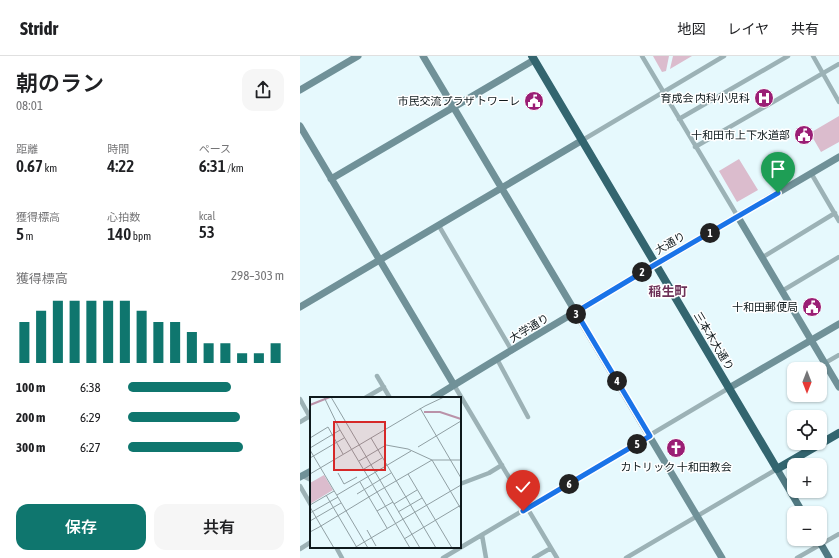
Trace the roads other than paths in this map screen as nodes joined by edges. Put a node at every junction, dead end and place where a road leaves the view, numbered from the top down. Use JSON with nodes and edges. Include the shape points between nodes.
{"nodes":[{"id":1,"x":358,"y":56,"type":"edge"},
{"id":2,"x":423,"y":56,"type":"edge"},
{"id":3,"x":642,"y":56,"type":"edge"},
{"id":4,"x":724,"y":56,"type":"edge"},
{"id":5,"x":788,"y":56,"type":"edge"},
{"id":6,"x":813,"y":56,"type":"edge"},
{"id":7,"x":535,"y":57,"type":"edge"},
{"id":8,"x":839,"y":64,"type":"edge"},
{"id":9,"x":822,"y":73,"type":"junction"},
{"id":10,"x":300,"y":90,"type":"edge"},
{"id":11,"x":663,"y":92,"type":"junction"},
{"id":12,"x":839,"y":102,"type":"edge"},
{"id":13,"x":454,"y":107,"type":"junction"},
{"id":14,"x":679,"y":118,"type":"junction"},
{"id":15,"x":300,"y":126,"type":"edge"},
{"id":16,"x":581,"y":141,"type":"junction"},
{"id":17,"x":695,"y":147,"type":"junction"},
{"id":18,"x":839,"y":157,"type":"edge"},
{"id":19,"x":811,"y":173,"type":"junction"},
{"id":20,"x":331,"y":179,"type":"junction"},
{"id":21,"x":502,"y":188,"type":"junction"},
{"id":22,"x":835,"y":214,"type":"junction"},
{"id":23,"x":738,"y":217,"type":"junction"},
{"id":24,"x":839,"y":221,"type":"edge"},
{"id":25,"x":439,"y":226,"type":"junction"},
{"id":26,"x":763,"y":257,"type":"junction"},
{"id":27,"x":839,"y":257,"type":"edge"},
{"id":28,"x":380,"y":261,"type":"junction"},
{"id":29,"x":656,"y":264,"type":"junction"},
{"id":30,"x":782,"y":291,"type":"junction"},
{"id":31,"x":300,"y":307,"type":"edge"},
{"id":32,"x":576,"y":312,"type":"junction"},
{"id":33,"x":839,"y":324,"type":"edge"},
{"id":34,"x":812,"y":340,"type":"junction"},
{"id":35,"x":512,"y":351,"type":"junction"},
{"id":36,"x":839,"y":355,"type":"edge"},
{"id":37,"x":498,"y":359,"type":"junction"},
{"id":38,"x":824,"y":362,"type":"edge"},
{"id":39,"x":827,"y":362,"type":"edge"},
{"id":40,"x":827,"y":366,"type":"edge"},
{"id":41,"x":377,"y":376,"type":"dead end"},
{"id":42,"x":454,"y":385,"type":"junction"},
{"id":43,"x":384,"y":387,"type":"junction"},
{"id":44,"x":839,"y":387,"type":"edge"},
{"id":45,"x":729,"y":388,"type":"junction"},
{"id":46,"x":367,"y":397,"type":"edge"},
{"id":47,"x":389,"y":397,"type":"edge"},
{"id":48,"x":435,"y":397,"type":"edge"},
{"id":49,"x":300,"y":399,"type":"edge"},
{"id":50,"x":528,"y":417,"type":"dead end"},
{"id":51,"x":310,"y":418,"type":"edge"},
{"id":52,"x":300,"y":422,"type":"edge"},
{"id":53,"x":839,"y":433,"type":"edge"},
{"id":54,"x":650,"y":436,"type":"junction"},
{"id":55,"x":502,"y":465,"type":"junction"},
{"id":56,"x":777,"y":469,"type":"junction"},
{"id":57,"x":310,"y":472,"type":"edge"},
{"id":58,"x":301,"y":477,"type":"edge"},
{"id":59,"x":461,"y":484,"type":"edge"},
{"id":60,"x":300,"y":486,"type":"edge"},
{"id":61,"x":310,"y":503,"type":"edge"},
{"id":62,"x":799,"y":506,"type":"edge"},
{"id":63,"x":528,"y":508,"type":"junction"},
{"id":64,"x":697,"y":516,"type":"junction"},
{"id":65,"x":839,"y":534,"type":"edge"},
{"id":66,"x":482,"y":535,"type":"junction"},
{"id":67,"x":827,"y":539,"type":"edge"},
{"id":68,"x":310,"y":543,"type":"edge"},
{"id":69,"x":814,"y":546,"type":"edge"},
{"id":70,"x":822,"y":546,"type":"edge"},
{"id":71,"x":461,"y":547,"type":"edge"},
{"id":72,"x":300,"y":548,"type":"edge"},
{"id":73,"x":337,"y":548,"type":"edge"},
{"id":74,"x":460,"y":548,"type":"edge"},
{"id":75,"x":551,"y":548,"type":"junction"},
{"id":76,"x":342,"y":558,"type":"edge"},
{"id":77,"x":443,"y":558,"type":"edge"},
{"id":78,"x":486,"y":558,"type":"edge"},
{"id":79,"x":534,"y":558,"type":"edge"},
{"id":80,"x":557,"y":558,"type":"edge"},
{"id":81,"x":626,"y":558,"type":"edge"},
{"id":82,"x":722,"y":558,"type":"edge"},
{"id":83,"x":797,"y":558,"type":"edge"},
{"id":84,"x":830,"y":558,"type":"edge"}],
"edges":[{"from":1,"to":10,"type":"street"},
{"from":2,"to":13,"type":"street"},
{"from":3,"to":11,"type":"street"},
{"from":4,"to":11,"type":"street"},
{"from":5,"to":14,"type":"street"},
{"from":6,"to":9,"type":"street"},
{"from":7,"to":13,"type":"street"},
{"from":7,"to":16,"type":"highway","name":"三本木大通り"},
{"from":8,"to":9,"type":"street"},
{"from":9,"to":12,"type":"street"},
{"from":9,"to":17,"type":"street"},
{"from":11,"to":14,"type":"street"},
{"from":11,"to":16,"type":"street"},
{"from":13,"to":20,"type":"street"},
{"from":13,"to":21,"type":"street"},
{"from":14,"to":17,"type":"street"},
{"from":15,"to":20,"type":"street"},
{"from":16,"to":21,"type":"street"},
{"from":16,"to":29,"type":"highway","name":"三本木大通り"},
{"from":17,"to":23,"type":"street"},
{"from":18,"to":19,"type":"street","name":"大通り"},
{"from":19,"to":22,"type":"street"},
{"from":19,"to":23,"type":"street","name":"大通り"},
{"from":20,"to":28,"type":"street"},
{"from":21,"to":25,"type":"street"},
{"from":21,"to":32,"type":"street"},
{"from":22,"to":24,"type":"street"},
{"from":22,"to":26,"type":"street"},
{"from":23,"to":26,"type":"street"},
{"from":23,"to":29,"type":"street","name":"大通り"},
{"from":25,"to":28,"type":"street"},
{"from":25,"to":35,"type":"street"},
{"from":26,"to":30,"type":"street"},
{"from":27,"to":30,"type":"street"},
{"from":28,"to":31,"type":"street"},
{"from":28,"to":42,"type":"street"},
{"from":29,"to":32,"type":"street","name":"大学通り"},
{"from":29,"to":45,"type":"highway","name":"三本木大通り"},
{"from":30,"to":34,"type":"street"},
{"from":32,"to":35,"type":"street","name":"大学通り"},
{"from":32,"to":54,"type":"street"},
{"from":33,"to":34,"type":"street"},
{"from":34,"to":38,"type":"street"},
{"from":34,"to":45,"type":"street"},
{"from":35,"to":37,"type":"street","name":"大学通り"},
{"from":36,"to":39,"type":"street"},
{"from":37,"to":42,"type":"street","name":"大学通り"},
{"from":37,"to":50,"type":"street"},
{"from":40,"to":44,"type":"street"},
{"from":41,"to":43,"type":"street"},
{"from":42,"to":48,"type":"street","name":"大学通り"},
{"from":42,"to":55,"type":"street"},
{"from":43,"to":46,"type":"street"},
{"from":43,"to":47,"type":"street"},
{"from":45,"to":54,"type":"street"},
{"from":45,"to":56,"type":"highway","name":"三本木大通り"},
{"from":49,"to":51,"type":"street"},
{"from":51,"to":52,"type":"street"},
{"from":53,"to":56,"type":"highway"},
{"from":54,"to":63,"type":"street"},
{"from":54,"to":64,"type":"street"},
{"from":55,"to":59,"type":"street"},
{"from":55,"to":63,"type":"street"},
{"from":56,"to":62,"type":"main road","name":"三本木大通り"},
{"from":56,"to":64,"type":"street"},
{"from":57,"to":58,"type":"street"},
{"from":60,"to":61,"type":"street"},
{"from":63,"to":66,"type":"street"},
{"from":63,"to":75,"type":"street"},
{"from":64,"to":81,"type":"street"},
{"from":64,"to":82,"type":"street"},
{"from":65,"to":67,"type":"street"},
{"from":66,"to":71,"type":"street"},
{"from":66,"to":78,"type":"street"},
{"from":68,"to":72,"type":"street"},
{"from":69,"to":83,"type":"street"},
{"from":70,"to":84,"type":"main road"},
{"from":73,"to":76,"type":"street"},
{"from":74,"to":77,"type":"street"},
{"from":75,"to":79,"type":"street"},
{"from":75,"to":80,"type":"street"}]}
